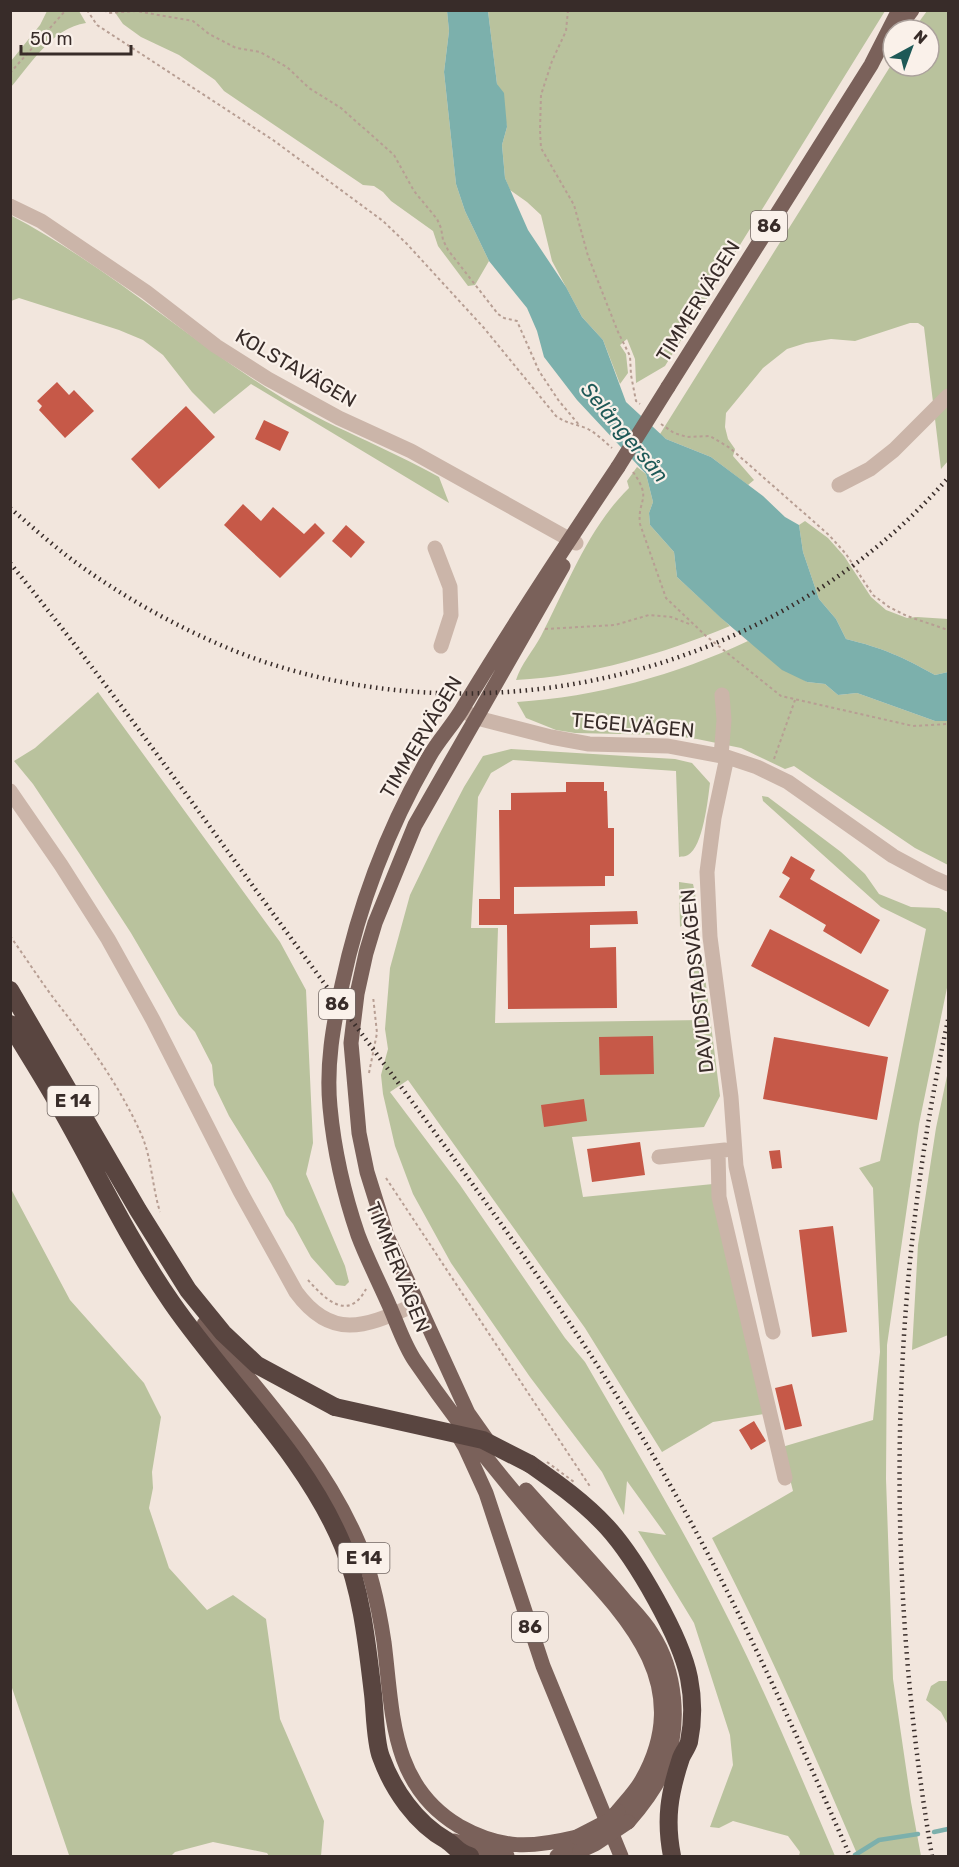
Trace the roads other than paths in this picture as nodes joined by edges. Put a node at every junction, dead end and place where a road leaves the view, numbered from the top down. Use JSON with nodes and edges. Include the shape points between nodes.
{"nodes":[{"id":1,"x":899,"y":10,"type":"edge"},
{"id":2,"x":881,"y":52,"type":"edge"},
{"id":3,"x":871,"y":65,"type":"junction"},
{"id":4,"x":10,"y":206,"type":"edge"},
{"id":5,"x":948,"y":396,"type":"edge"},
{"id":6,"x":839,"y":484,"type":"dead end"},
{"id":7,"x":572,"y":542,"type":"junction"},
{"id":8,"x":435,"y":548,"type":"dead end"},
{"id":9,"x":441,"y":646,"type":"dead end"},
{"id":10,"x":722,"y":695,"type":"dead end"},
{"id":11,"x":462,"y":711,"type":"junction"},
{"id":12,"x":477,"y":718,"type":"junction"},
{"id":13,"x":724,"y":757,"type":"junction"},
{"id":14,"x":10,"y":791,"type":"edge"},
{"id":15,"x":948,"y":884,"type":"edge"},
{"id":16,"x":10,"y":990,"type":"edge"},
{"id":17,"x":10,"y":1024,"type":"edge"},
{"id":18,"x":734,"y":1148,"type":"junction"},
{"id":19,"x":718,"y":1151,"type":"junction"},
{"id":20,"x":659,"y":1157,"type":"dead end"},
{"id":21,"x":138,"y":1210,"type":"junction"},
{"id":22,"x":417,"y":1304,"type":"junction"},
{"id":23,"x":393,"y":1314,"type":"junction"},
{"id":24,"x":773,"y":1332,"type":"dead end"},
{"id":25,"x":416,"y":1363,"type":"junction"},
{"id":26,"x":785,"y":1478,"type":"dead end"},
{"id":27,"x":653,"y":1634,"type":"junction"},
{"id":28,"x":682,"y":1756,"type":"junction"},
{"id":29,"x":623,"y":1816,"type":"junction"},
{"id":30,"x":449,"y":1842,"type":"junction"},
{"id":31,"x":578,"y":1844,"type":"junction"},
{"id":32,"x":470,"y":1857,"type":"edge"},
{"id":33,"x":507,"y":1857,"type":"edge"},
{"id":34,"x":557,"y":1857,"type":"edge"},
{"id":35,"x":621,"y":1857,"type":"edge"},
{"id":36,"x":672,"y":1857,"type":"edge"}],
"edges":[{"from":1,"to":3,"type":"main road","name":"TIMMERVÄGEN","number":"86"},
{"from":2,"to":3,"type":"main road","name":"TIMMERVÄGEN","number":"86"},
{"from":3,"to":7,"type":"main road","name":"TIMMERVÄGEN","number":"86","bridge":true},
{"from":4,"to":7,"type":"street","name":"KOLSTAVÄGEN","via":[[41,220],[268,379],[411,451]]},
{"from":5,"to":6,"type":"street","via":[[894,450]]},
{"from":7,"to":11,"type":"main road","name":"TIMMERVÄGEN","number":"86","via":[[517,618]]},
{"from":7,"to":12,"type":"main road","name":"TIMMERVÄGEN","number":"86"},
{"from":8,"to":9,"type":"street","via":[[450,587],[451,615]]},
{"from":10,"to":13,"type":"street","name":"DAVIDSTADSVÄGEN"},
{"from":11,"to":12,"type":"street","name":"TEGELVÄGEN"},
{"from":11,"to":23,"type":"main road","name":"TIMMERVÄGEN","number":"86","via":[[432,753],[388,838],[356,924],[332,1031],[330,1107],[339,1168],[358,1235]]},
{"from":12,"to":13,"type":"street","name":"TEGELVÄGEN","via":[[589,744],[668,746]]},
{"from":12,"to":22,"type":"main road","name":"TIMMERVÄGEN","number":"86","via":[[415,825],[387,894],[366,953],[351,1043],[359,1133],[367,1172],[387,1236]]},
{"from":13,"to":15,"type":"street","name":"TEGELVÄGEN","via":[[788,782],[893,856]]},
{"from":13,"to":18,"type":"street","name":"DAVIDSTADSVÄGEN","via":[[707,872],[710,937]]},
{"from":14,"to":23,"type":"street","via":[[108,939],[296,1292],[306,1305],[340,1324],[365,1325]]},
{"from":16,"to":21,"type":"highway","number":"E 14"},
{"from":17,"to":30,"type":"highway","number":"E 14","via":[[171,1302],[318,1495],[343,1546],[358,1593],[380,1756],[420,1820]]},
{"from":18,"to":19,"type":"street"},
{"from":18,"to":24,"type":"street","name":"DAVIDSTADSVÄGEN"},
{"from":19,"to":20,"type":"street"},
{"from":19,"to":26,"type":"street","via":[[719,1197]]},
{"from":21,"to":28,"type":"highway","number":"E 14","bridge":true,"via":[[188,1290],[223,1333],[257,1365],[335,1407],[483,1440],[530,1464],[572,1493],[608,1528],[641,1573],[674,1637],[689,1677],[689,1743]]},
{"from":21,"to":31,"type":"main road","number":"E 14","via":[[141,1226],[196,1314],[302,1445],[339,1501],[354,1532],[374,1590],[400,1756],[418,1790],[443,1816],[480,1838],[520,1846]]},
{"from":22,"to":23,"type":"street"},
{"from":22,"to":27,"type":"main road","name":"TIMMERVÄGEN","number":"86","via":[[468,1413],[509,1470]]},
{"from":23,"to":25,"type":"main road","name":"TIMMERVÄGEN","number":"86"},
{"from":25,"to":29,"type":"main road","name":"TIMMERVÄGEN","number":"E 14","via":[[487,1460],[626,1617],[645,1648],[659,1681],[662,1718],[650,1766]]},
{"from":25,"to":35,"type":"main road","number":"86","via":[[465,1447],[486,1493],[543,1666]]},
{"from":27,"to":28,"type":"main road","number":"86","via":[[669,1650],[678,1676],[683,1702]]},
{"from":27,"to":29,"type":"main road","name":"TIMMERVÄGEN","number":"86","via":[[674,1695],[671,1743],[665,1766],[646,1801]]},
{"from":28,"to":36,"type":"highway","number":"E 14","via":[[667,1810]]},
{"from":29,"to":31,"type":"main road","number":"E 14","bridge":true,"via":[[608,1821]]},
{"from":30,"to":32,"type":"highway","number":"E 14"},
{"from":30,"to":33,"type":"main road"},
{"from":31,"to":34,"type":"main road"}]}
